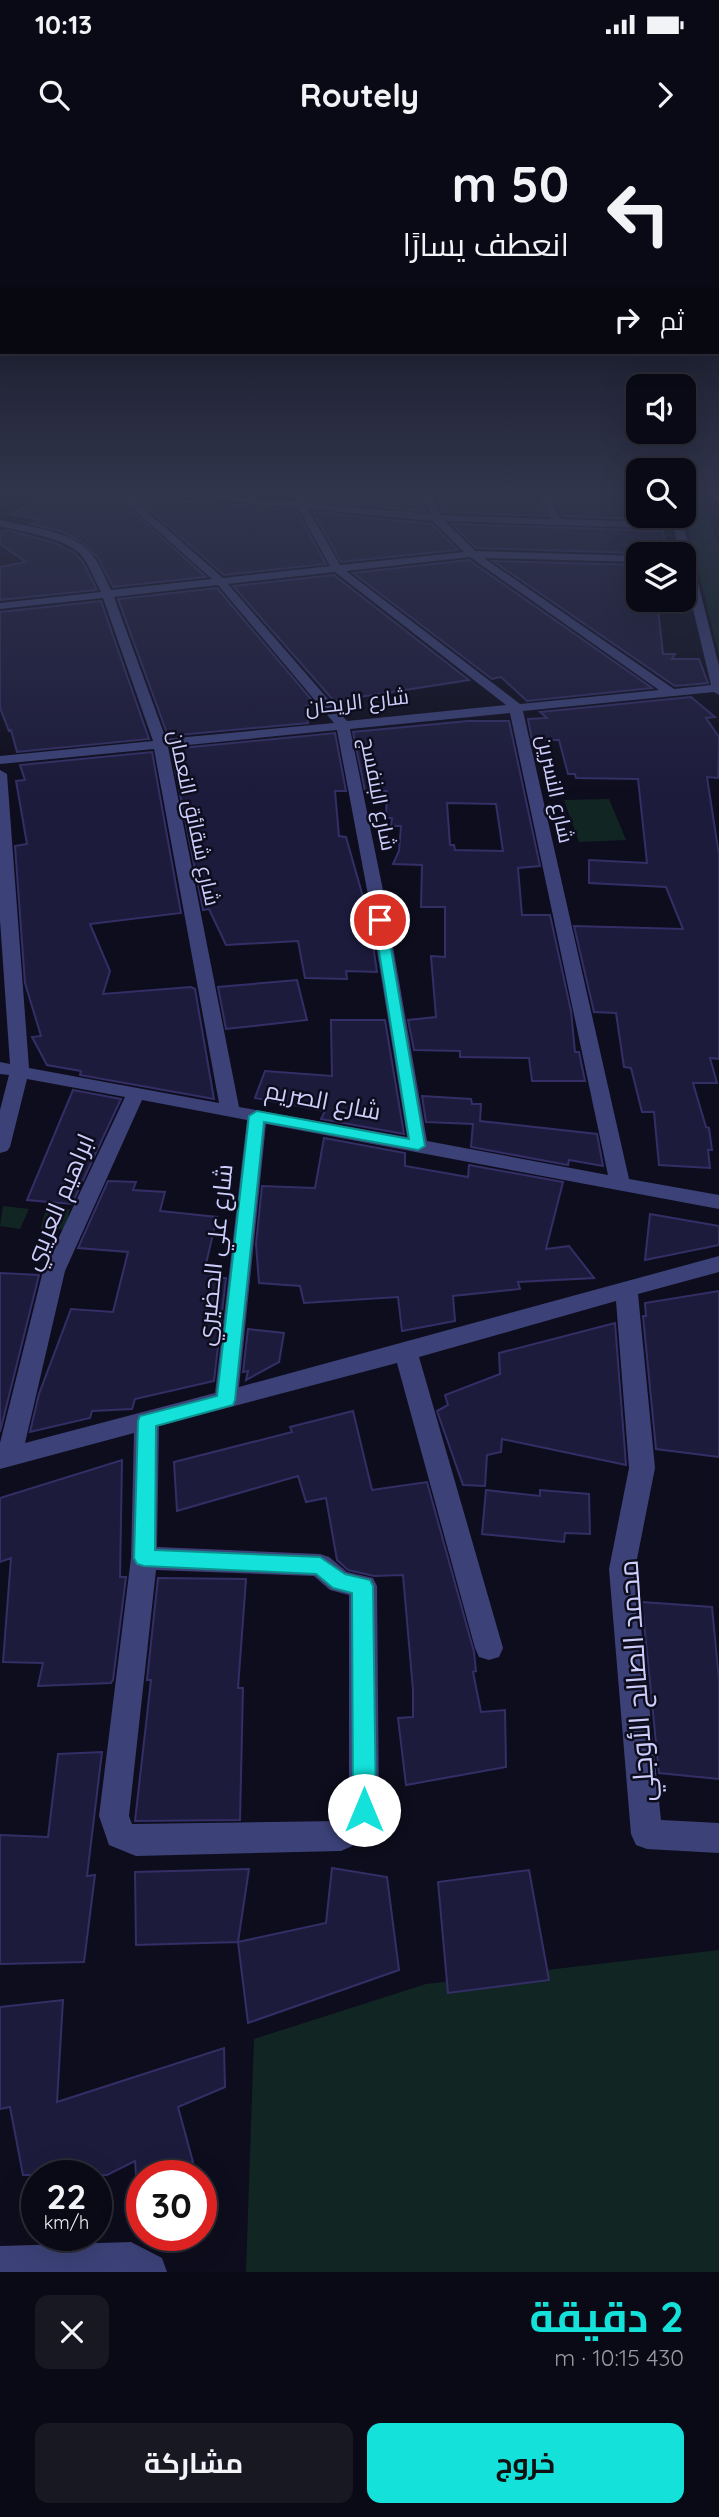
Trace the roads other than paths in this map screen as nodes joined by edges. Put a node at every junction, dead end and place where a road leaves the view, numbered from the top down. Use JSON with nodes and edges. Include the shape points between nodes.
{"nodes":[{"id":1,"x":103,"y":593,"type":"edge"},
{"id":2,"x":107,"y":593,"type":"edge"},
{"id":3,"x":231,"y":593,"type":"edge"},
{"id":4,"x":369,"y":593,"type":"edge"},
{"id":5,"x":529,"y":593,"type":"edge"},
{"id":6,"x":696,"y":602,"type":"edge"},
{"id":7,"x":0,"y":606,"type":"edge"},
{"id":8,"x":719,"y":689,"type":"edge"},
{"id":9,"x":670,"y":692,"type":"junction"},
{"id":10,"x":515,"y":706,"type":"junction"},
{"id":11,"x":343,"y":724,"type":"junction"},
{"id":12,"x":160,"y":742,"type":"junction"},
{"id":13,"x":0,"y":760,"type":"edge"},
{"id":14,"x":0,"y":774,"type":"edge"},
{"id":15,"x":10,"y":1069,"type":"edge"},
{"id":16,"x":136,"y":1093,"type":"junction"},
{"id":17,"x":230,"y":1110,"type":"junction"},
{"id":18,"x":257,"y":1116,"type":"junction"},
{"id":19,"x":418,"y":1146,"type":"junction"},
{"id":20,"x":0,"y":1147,"type":"edge"},
{"id":21,"x":620,"y":1184,"type":"junction"},
{"id":22,"x":719,"y":1202,"type":"edge"},
{"id":23,"x":719,"y":1264,"type":"edge"},
{"id":24,"x":627,"y":1292,"type":"junction"},
{"id":25,"x":406,"y":1352,"type":"junction"},
{"id":26,"x":226,"y":1400,"type":"junction"},
{"id":27,"x":147,"y":1421,"type":"junction"},
{"id":28,"x":5,"y":1458,"type":"edge"},
{"id":29,"x":144,"y":1558,"type":"junction"},
{"id":30,"x":489,"y":1648,"type":"dead end"},
{"id":31,"x":719,"y":1838,"type":"edge"},
{"id":32,"x":0,"y":2265,"type":"edge"},
{"id":33,"x":148,"y":2272,"type":"edge"}],
"edges":[{"from":1,"to":7,"type":"street"},
{"from":2,"to":12,"type":"street","name":"شارع شقائق النعمان"},
{"from":3,"to":11,"type":"street","name":"شارع البنفسج"},
{"from":4,"to":10,"type":"street","name":"شارع النسرين"},
{"from":5,"to":9,"type":"street"},
{"from":6,"to":8,"type":"street"},
{"from":8,"to":9,"type":"street","name":"شارع الريحان"},
{"from":9,"to":10,"type":"street","name":"شارع الريحان"},
{"from":10,"to":11,"type":"street","name":"شارع الريحان"},
{"from":10,"to":21,"type":"street","name":"شارع النسرين"},
{"from":11,"to":12,"type":"street","name":"شارع الريحان"},
{"from":11,"to":19,"type":"street","name":"شارع البنفسج"},
{"from":12,"to":13,"type":"street","name":"شارع الريحان"},
{"from":12,"to":17,"type":"street","name":"شارع شقائق النعمان"},
{"from":14,"to":15,"type":"street"},
{"from":15,"to":16,"type":"street","name":"شارع الصريم"},
{"from":15,"to":20,"type":"street"},
{"from":16,"to":17,"type":"street","name":"شارع الصريم"},
{"from":16,"to":28,"type":"street","name":"ابراهيم العريبي","via":[[54,1272]]},
{"from":17,"to":18,"type":"street","name":"شارع الصريم"},
{"from":18,"to":19,"type":"street","name":"شارع الصريم"},
{"from":18,"to":26,"type":"street","name":"شارع علي الحضيري"},
{"from":19,"to":21,"type":"street","name":"شارع الصريم"},
{"from":21,"to":22,"type":"street","name":"شارع الصريم"},
{"from":23,"to":24,"type":"street"},
{"from":24,"to":25,"type":"street"},
{"from":24,"to":31,"type":"street","name":"محمد الصالح الأوجلي","via":[[642,1468],[622,1569],[647,1833]]},
{"from":25,"to":26,"type":"street"},
{"from":25,"to":30,"type":"street"},
{"from":26,"to":27,"type":"street"},
{"from":27,"to":28,"type":"street"},
{"from":27,"to":29,"type":"street"},
{"from":29,"to":29,"type":"street","via":[[114,1816],[120,1834],[136,1841],[341,1836],[358,1828],[364,1810],[363,1586],[340,1582],[320,1565]]},
{"from":32,"to":33,"type":"street","via":[[131,2261]]}]}
